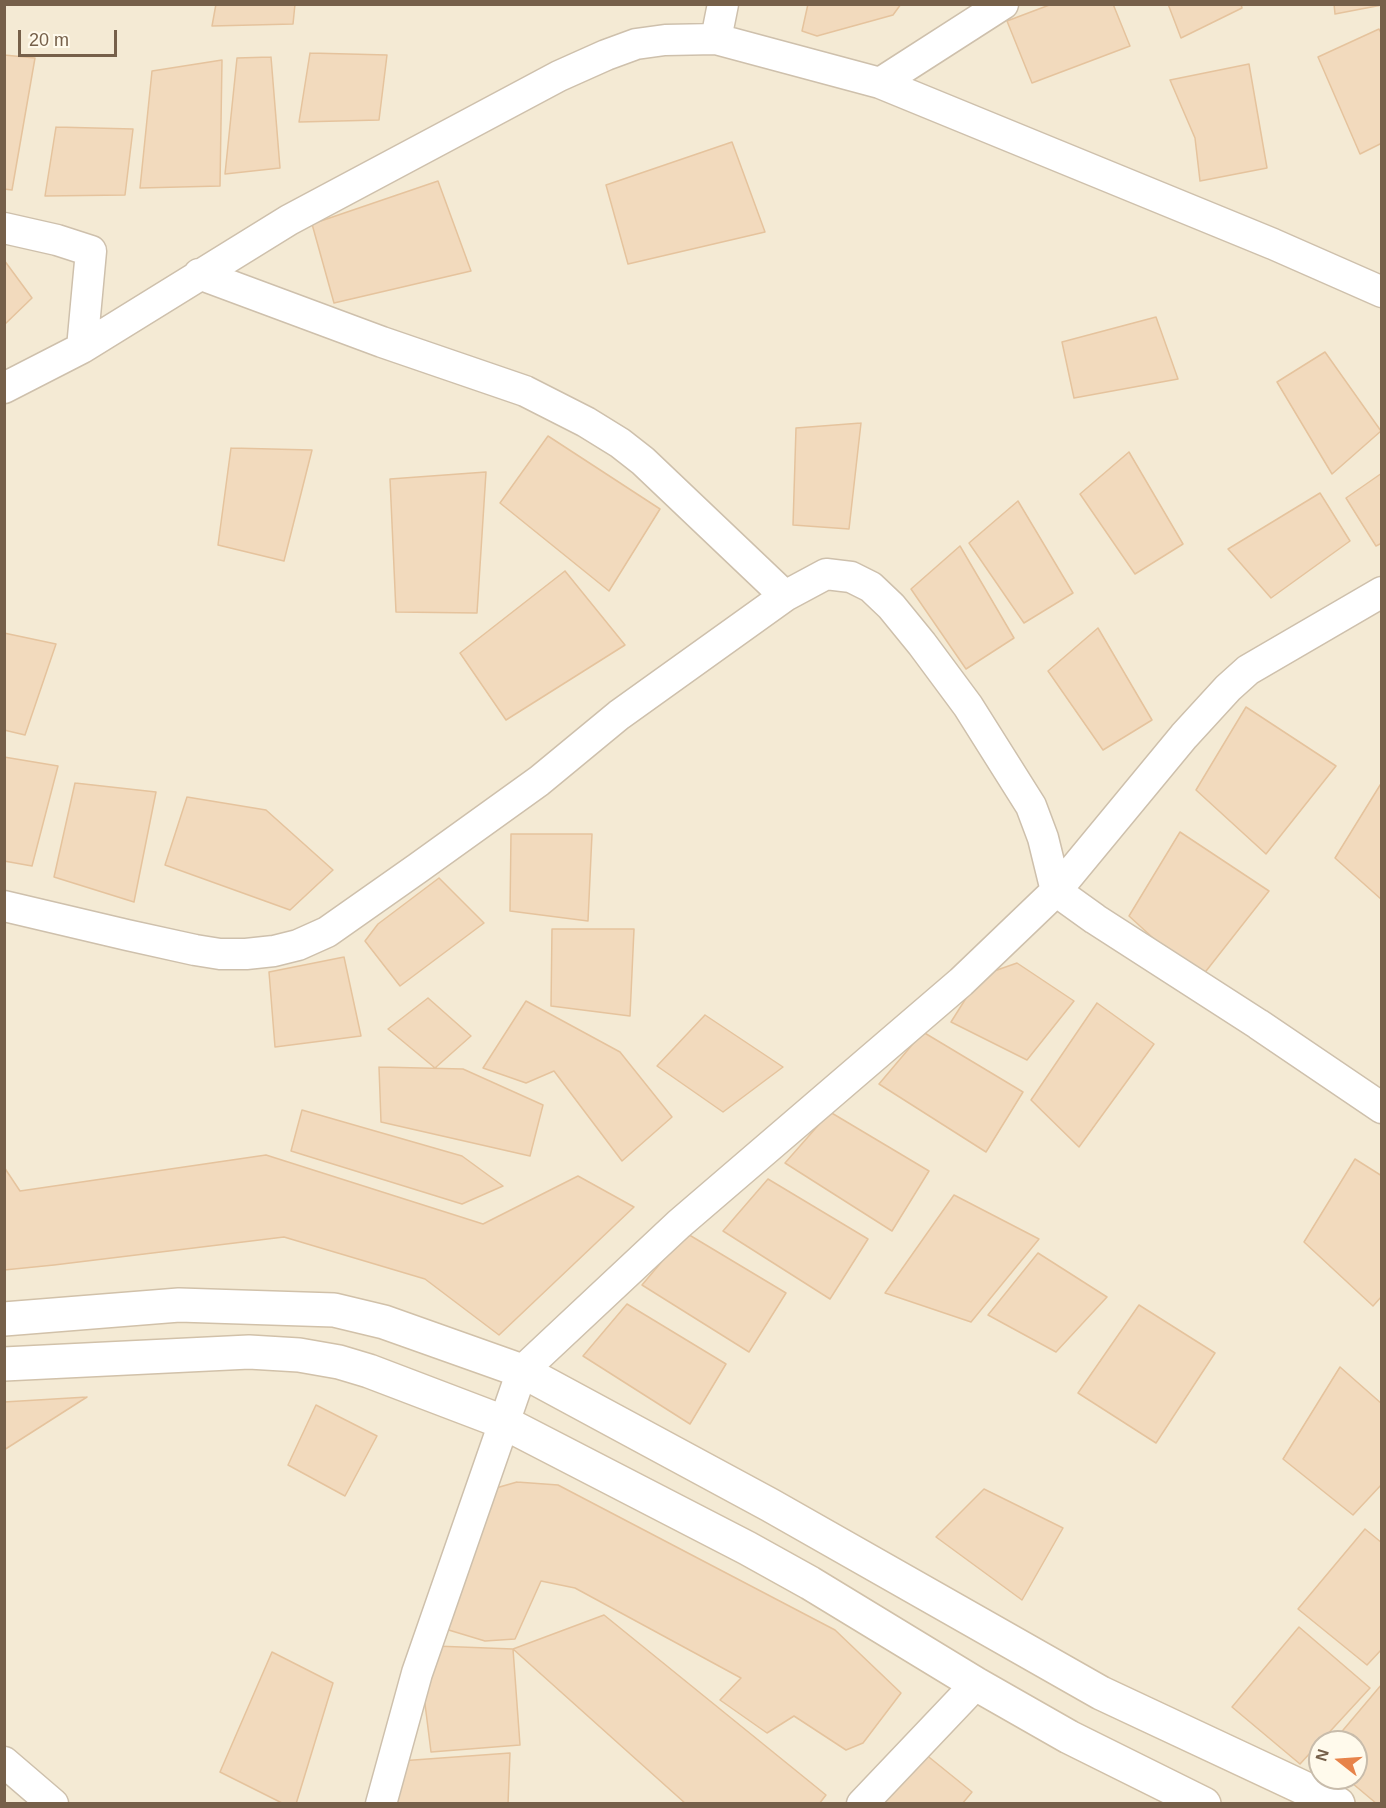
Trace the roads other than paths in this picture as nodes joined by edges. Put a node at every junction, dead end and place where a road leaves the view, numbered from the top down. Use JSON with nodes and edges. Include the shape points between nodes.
{"nodes":[{"id":1,"x":723,"y":4,"type":"edge"},
{"id":2,"x":1004,"y":4,"type":"edge"},
{"id":3,"x":716,"y":39,"type":"junction"},
{"id":4,"x":880,"y":83,"type":"junction"},
{"id":5,"x":4,"y":228,"type":"edge"},
{"id":6,"x":199,"y":274,"type":"junction"},
{"id":7,"x":1382,"y":292,"type":"edge"},
{"id":8,"x":82,"y":348,"type":"junction"},
{"id":9,"x":4,"y":388,"type":"edge"},
{"id":10,"x":1382,"y":592,"type":"edge"},
{"id":11,"x":785,"y":596,"type":"junction"},
{"id":12,"x":1056,"y":891,"type":"junction"},
{"id":13,"x":4,"y":906,"type":"edge"},
{"id":14,"x":1382,"y":1108,"type":"edge"},
{"id":15,"x":4,"y":1319,"type":"edge"},
{"id":16,"x":4,"y":1364,"type":"edge"},
{"id":17,"x":522,"y":1371,"type":"junction"},
{"id":18,"x":503,"y":1422,"type":"junction"},
{"id":19,"x":976,"y":1684,"type":"junction"},
{"id":20,"x":4,"y":1762,"type":"edge"},
{"id":21,"x":52,"y":1803,"type":"edge"},
{"id":22,"x":381,"y":1803,"type":"edge"},
{"id":23,"x":862,"y":1803,"type":"edge"},
{"id":24,"x":1204,"y":1803,"type":"edge"},
{"id":25,"x":1338,"y":1803,"type":"edge"}],
"edges":[{"from":1,"to":3,"type":"street"},
{"from":2,"to":4,"type":"street"},
{"from":3,"to":4,"type":"street"},
{"from":3,"to":6,"type":"street","via":[[636,44],[559,76],[289,220]]},
{"from":4,"to":7,"type":"street"},
{"from":5,"to":8,"type":"street","via":[[91,251]]},
{"from":6,"to":8,"type":"street"},
{"from":6,"to":11,"type":"street","via":[[525,390],[586,422],[643,461]]},
{"from":8,"to":9,"type":"street"},
{"from":10,"to":12,"type":"street","via":[[1248,670],[1228,688]]},
{"from":11,"to":12,"type":"street","via":[[826,574],[851,577],[871,586],[891,606],[968,706],[1031,806]]},
{"from":11,"to":13,"type":"street","via":[[418,868],[327,932],[298,945],[246,954],[212,952]]},
{"from":12,"to":14,"type":"street"},
{"from":12,"to":17,"type":"street","via":[[960,982],[679,1224]]},
{"from":15,"to":17,"type":"main road","via":[[179,1305],[334,1310],[384,1322]]},
{"from":16,"to":18,"type":"main road","via":[[249,1352],[299,1355],[369,1371]]},
{"from":17,"to":18,"type":"street"},
{"from":17,"to":25,"type":"main road","via":[[770,1505],[1101,1693]]},
{"from":18,"to":19,"type":"main road","via":[[756,1553]]},
{"from":18,"to":22,"type":"street","via":[[417,1673]]},
{"from":19,"to":23,"type":"street"},
{"from":19,"to":24,"type":"main road","via":[[1069,1737]]},
{"from":20,"to":21,"type":"street"}]}
